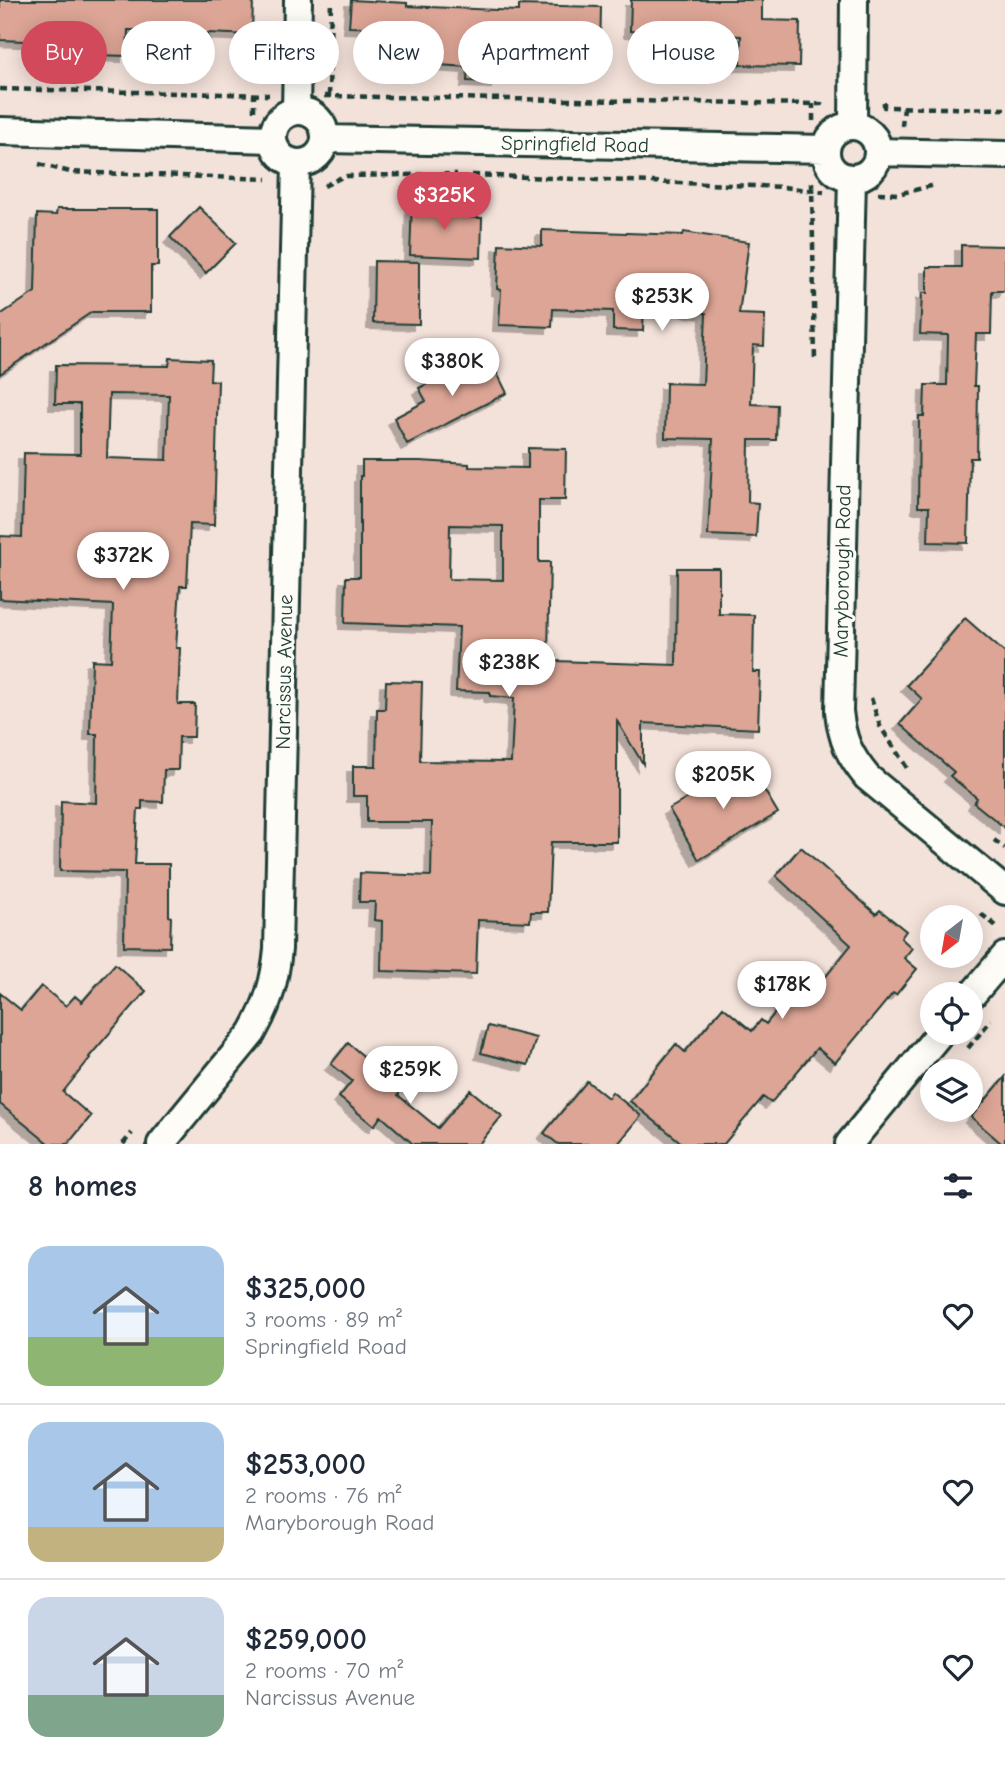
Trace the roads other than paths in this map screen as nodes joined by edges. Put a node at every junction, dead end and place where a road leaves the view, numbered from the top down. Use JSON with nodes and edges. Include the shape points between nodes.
{"nodes":[{"id":1,"x":298,"y":0,"type":"edge"},
{"id":2,"x":855,"y":0,"type":"edge"},
{"id":3,"x":296,"y":111,"type":"junction"},
{"id":4,"x":853,"y":126,"type":"junction"},
{"id":5,"x":0,"y":131,"type":"edge"},
{"id":6,"x":819,"y":137,"type":"junction"},
{"id":7,"x":273,"y":139,"type":"junction"},
{"id":8,"x":325,"y":139,"type":"junction"},
{"id":9,"x":878,"y":152,"type":"junction"},
{"id":10,"x":1005,"y":155,"type":"edge"},
{"id":11,"x":296,"y":163,"type":"junction"},
{"id":12,"x":852,"y":178,"type":"junction"},
{"id":13,"x":1005,"y":891,"type":"edge"},
{"id":14,"x":1005,"y":956,"type":"edge"},
{"id":15,"x":983,"y":982,"type":"edge"},
{"id":16,"x":930,"y":1045,"type":"edge"},
{"id":17,"x":161,"y":1144,"type":"edge"},
{"id":18,"x":849,"y":1144,"type":"edge"}],
"edges":[{"from":1,"to":3,"type":"street"},
{"from":2,"to":4,"type":"street"},
{"from":3,"to":7,"type":"street","via":[[279,119]]},
{"from":3,"to":8,"type":"street","via":[[318,119]]},
{"from":4,"to":6,"type":"street","via":[[838,129],[829,140]]},
{"from":4,"to":9,"type":"street","via":[[874,137]]},
{"from":5,"to":7,"type":"street"},
{"from":6,"to":8,"type":"street","name":"Springfield Road"},
{"from":6,"to":12,"type":"street","via":[[835,171]]},
{"from":7,"to":11,"type":"street","via":[[279,155]]},
{"from":8,"to":11,"type":"street","via":[[316,157]]},
{"from":9,"to":10,"type":"street"},
{"from":9,"to":12,"type":"street","via":[[874,166]]},
{"from":11,"to":17,"type":"street","name":"Narcissus Avenue","via":[[276,970],[271,993],[252,1033]]},
{"from":12,"to":13,"type":"street","name":"Maryborough Road","via":[[840,728],[845,745],[867,777]]},
{"from":14,"to":15,"type":"street"},
{"from":16,"to":18,"type":"street"}]}
